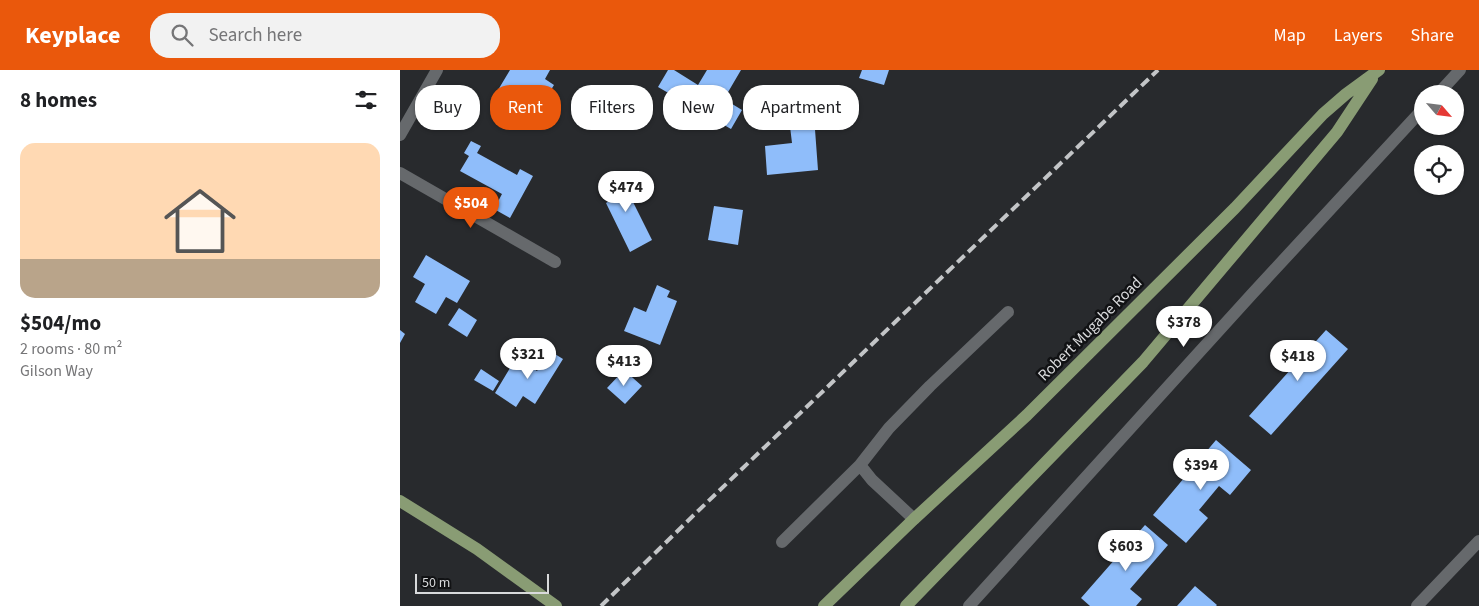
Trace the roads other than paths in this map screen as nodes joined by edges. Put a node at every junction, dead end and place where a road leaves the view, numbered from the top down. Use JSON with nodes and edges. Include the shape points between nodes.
{"nodes":[{"id":1,"x":437,"y":70,"type":"edge"},
{"id":2,"x":1460,"y":70,"type":"edge"},
{"id":3,"x":1378,"y":72,"type":"edge"},
{"id":4,"x":1446,"y":85,"type":"edge"},
{"id":5,"x":1414,"y":119,"type":"edge"},
{"id":6,"x":400,"y":135,"type":"edge"},
{"id":7,"x":400,"y":173,"type":"edge"},
{"id":8,"x":555,"y":262,"type":"dead end"},
{"id":9,"x":1008,"y":312,"type":"dead end"},
{"id":10,"x":860,"y":465,"type":"junction"},
{"id":11,"x":400,"y":501,"type":"edge"},
{"id":12,"x":914,"y":519,"type":"junction"},
{"id":13,"x":1479,"y":541,"type":"edge"},
{"id":14,"x":782,"y":542,"type":"dead end"},
{"id":15,"x":556,"y":606,"type":"edge"},
{"id":16,"x":824,"y":606,"type":"edge"},
{"id":17,"x":906,"y":606,"type":"edge"},
{"id":18,"x":969,"y":606,"type":"edge"},
{"id":19,"x":1417,"y":606,"type":"edge"}],
"edges":[{"from":1,"to":6,"type":"street"},
{"from":2,"to":4,"type":"street"},
{"from":3,"to":12,"type":"main road","name":"Robert Mugabe Road","via":[[1323,114],[1228,215],[1034,408]]},
{"from":3,"to":17,"type":"main road","name":"Robert Mugabe Road","via":[[1337,132],[1143,362]]},
{"from":5,"to":18,"type":"street"},
{"from":7,"to":8,"type":"street"},
{"from":9,"to":10,"type":"street","via":[[889,428]]},
{"from":10,"to":12,"type":"street"},
{"from":10,"to":14,"type":"street"},
{"from":11,"to":15,"type":"main road","via":[[477,549]]},
{"from":12,"to":16,"type":"main road","name":"Robert Mugabe Road"},
{"from":13,"to":19,"type":"street"}]}
